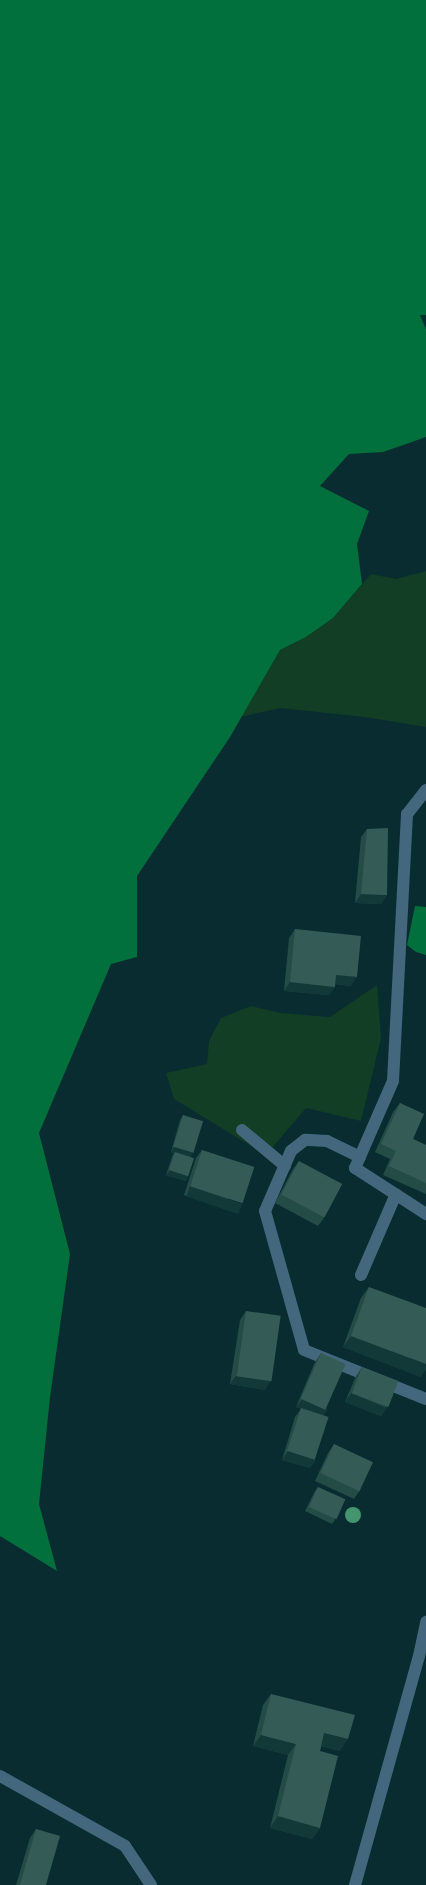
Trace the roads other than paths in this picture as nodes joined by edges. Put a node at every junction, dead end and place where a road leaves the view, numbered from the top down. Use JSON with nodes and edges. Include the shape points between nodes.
{"nodes":[{"id":1,"x":426,"y":790,"type":"edge"},
{"id":2,"x":242,"y":1130,"type":"dead end"},
{"id":3,"x":360,"y":1157,"type":"junction"},
{"id":4,"x":285,"y":1166,"type":"junction"},
{"id":5,"x":396,"y":1194,"type":"junction"},
{"id":6,"x":426,"y":1214,"type":"edge"},
{"id":7,"x":361,"y":1275,"type":"dead end"},
{"id":8,"x":426,"y":1399,"type":"edge"},
{"id":9,"x":426,"y":1622,"type":"edge"},
{"id":10,"x":0,"y":1776,"type":"edge"},
{"id":11,"x":150,"y":1885,"type":"edge"},
{"id":12,"x":356,"y":1885,"type":"edge"}],
"edges":[{"from":1,"to":3,"type":"street","via":[[407,814],[393,1081]]},
{"from":2,"to":4,"type":"street"},
{"from":3,"to":4,"type":"street","via":[[328,1141],[305,1140],[291,1151]]},
{"from":3,"to":5,"type":"street","via":[[355,1168]]},
{"from":4,"to":8,"type":"street","via":[[265,1211],[304,1350]]},
{"from":5,"to":6,"type":"street"},
{"from":5,"to":7,"type":"street"},
{"from":9,"to":12,"type":"street"},
{"from":10,"to":11,"type":"street","via":[[125,1846]]}]}
